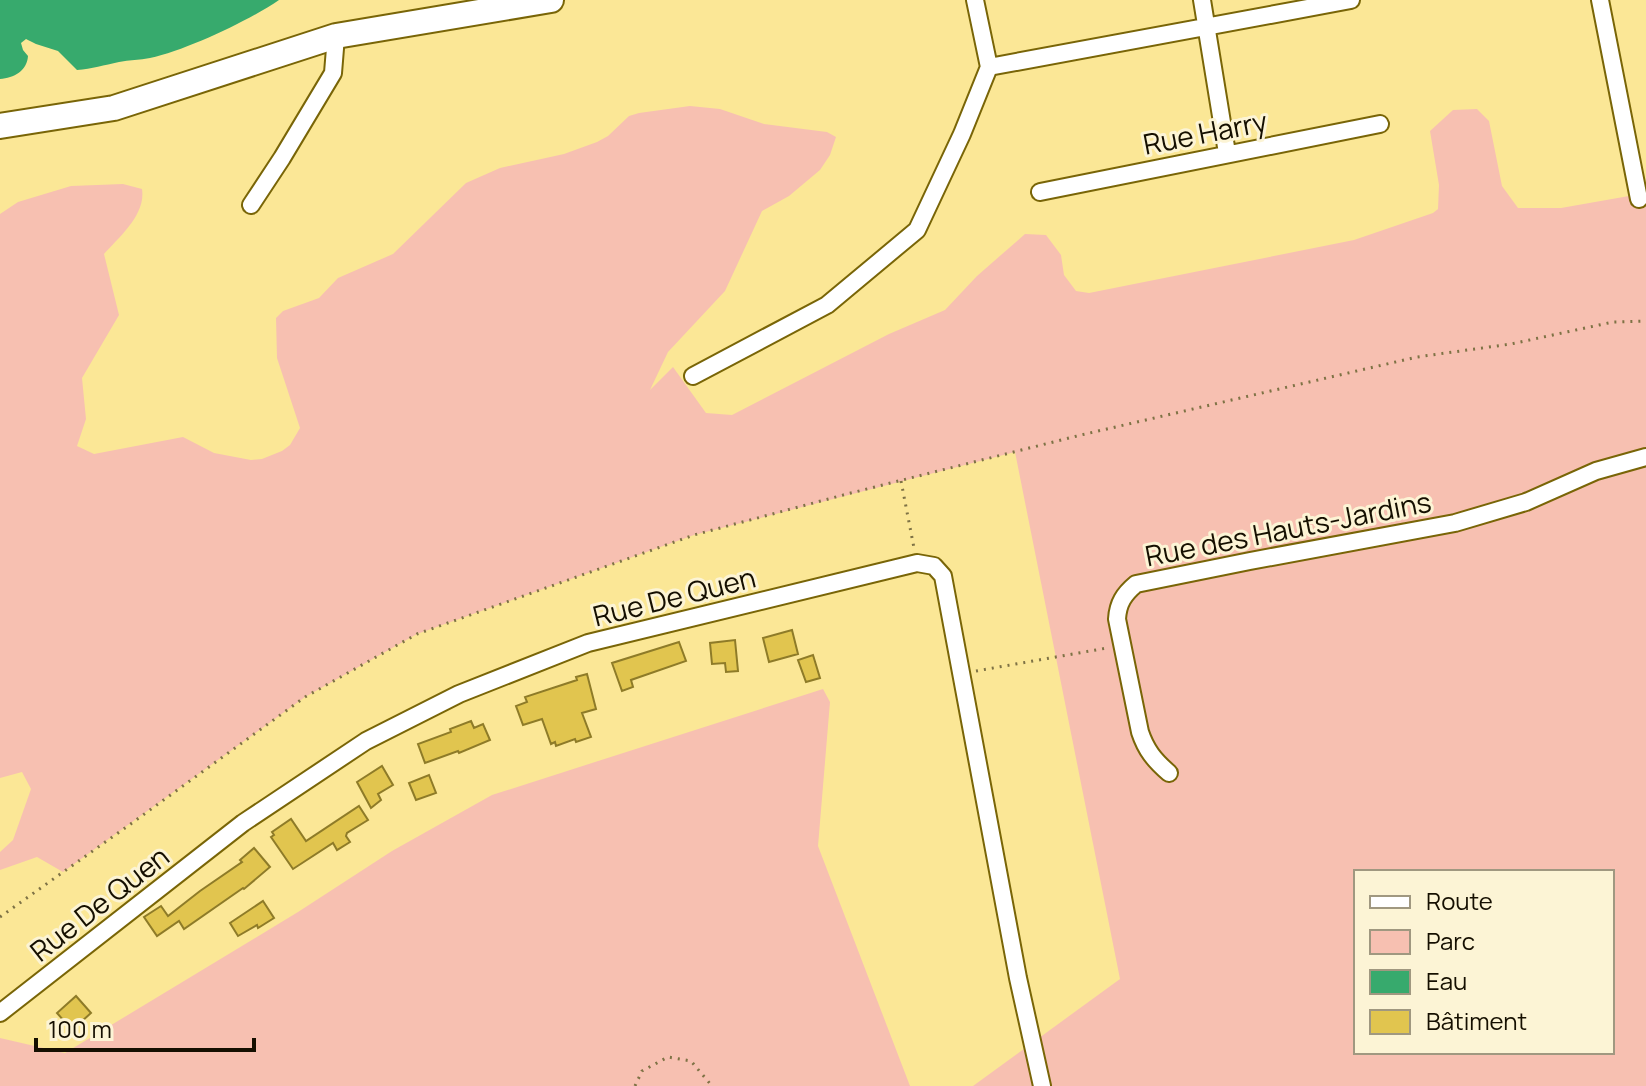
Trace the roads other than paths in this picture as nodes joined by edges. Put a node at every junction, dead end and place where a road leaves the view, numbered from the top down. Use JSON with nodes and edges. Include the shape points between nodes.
{"nodes":[{"id":1,"x":551,"y":0,"type":"edge"},
{"id":2,"x":975,"y":0,"type":"edge"},
{"id":3,"x":1202,"y":0,"type":"edge"},
{"id":4,"x":1351,"y":0,"type":"edge"},
{"id":5,"x":1600,"y":0,"type":"edge"},
{"id":6,"x":1206,"y":28,"type":"junction"},
{"id":7,"x":336,"y":36,"type":"junction"},
{"id":8,"x":989,"y":67,"type":"junction"},
{"id":9,"x":1380,"y":124,"type":"dead end"},
{"id":10,"x":0,"y":126,"type":"edge"},
{"id":11,"x":1227,"y":153,"type":"junction"},
{"id":12,"x":1040,"y":192,"type":"dead end"},
{"id":13,"x":1639,"y":199,"type":"dead end"},
{"id":14,"x":251,"y":205,"type":"dead end"},
{"id":15,"x":693,"y":376,"type":"dead end"},
{"id":16,"x":1646,"y":457,"type":"edge"},
{"id":17,"x":1169,"y":773,"type":"dead end"},
{"id":18,"x":0,"y":1013,"type":"edge"},
{"id":19,"x":1042,"y":1086,"type":"edge"}],
"edges":[{"from":1,"to":7,"type":"main road"},
{"from":2,"to":8,"type":"street"},
{"from":3,"to":6,"type":"street"},
{"from":4,"to":6,"type":"street"},
{"from":5,"to":13,"type":"street"},
{"from":6,"to":8,"type":"street"},
{"from":6,"to":11,"type":"street"},
{"from":7,"to":10,"type":"main road","via":[[114,108]]},
{"from":7,"to":14,"type":"street","via":[[333,73]]},
{"from":8,"to":15,"type":"street","via":[[917,230],[827,305]]},
{"from":9,"to":11,"type":"street","name":"Rue Harry"},
{"from":11,"to":12,"type":"street","name":"Rue Harry"},
{"from":16,"to":17,"type":"street","name":"Rue des Hauts-Jardins","via":[[1455,523],[1136,584],[1122,599],[1117,619],[1145,747]]},
{"from":18,"to":19,"type":"street","name":"Rue De Quen","via":[[243,823],[366,741],[459,694],[588,643],[917,563],[934,566],[943,576]]}]}
